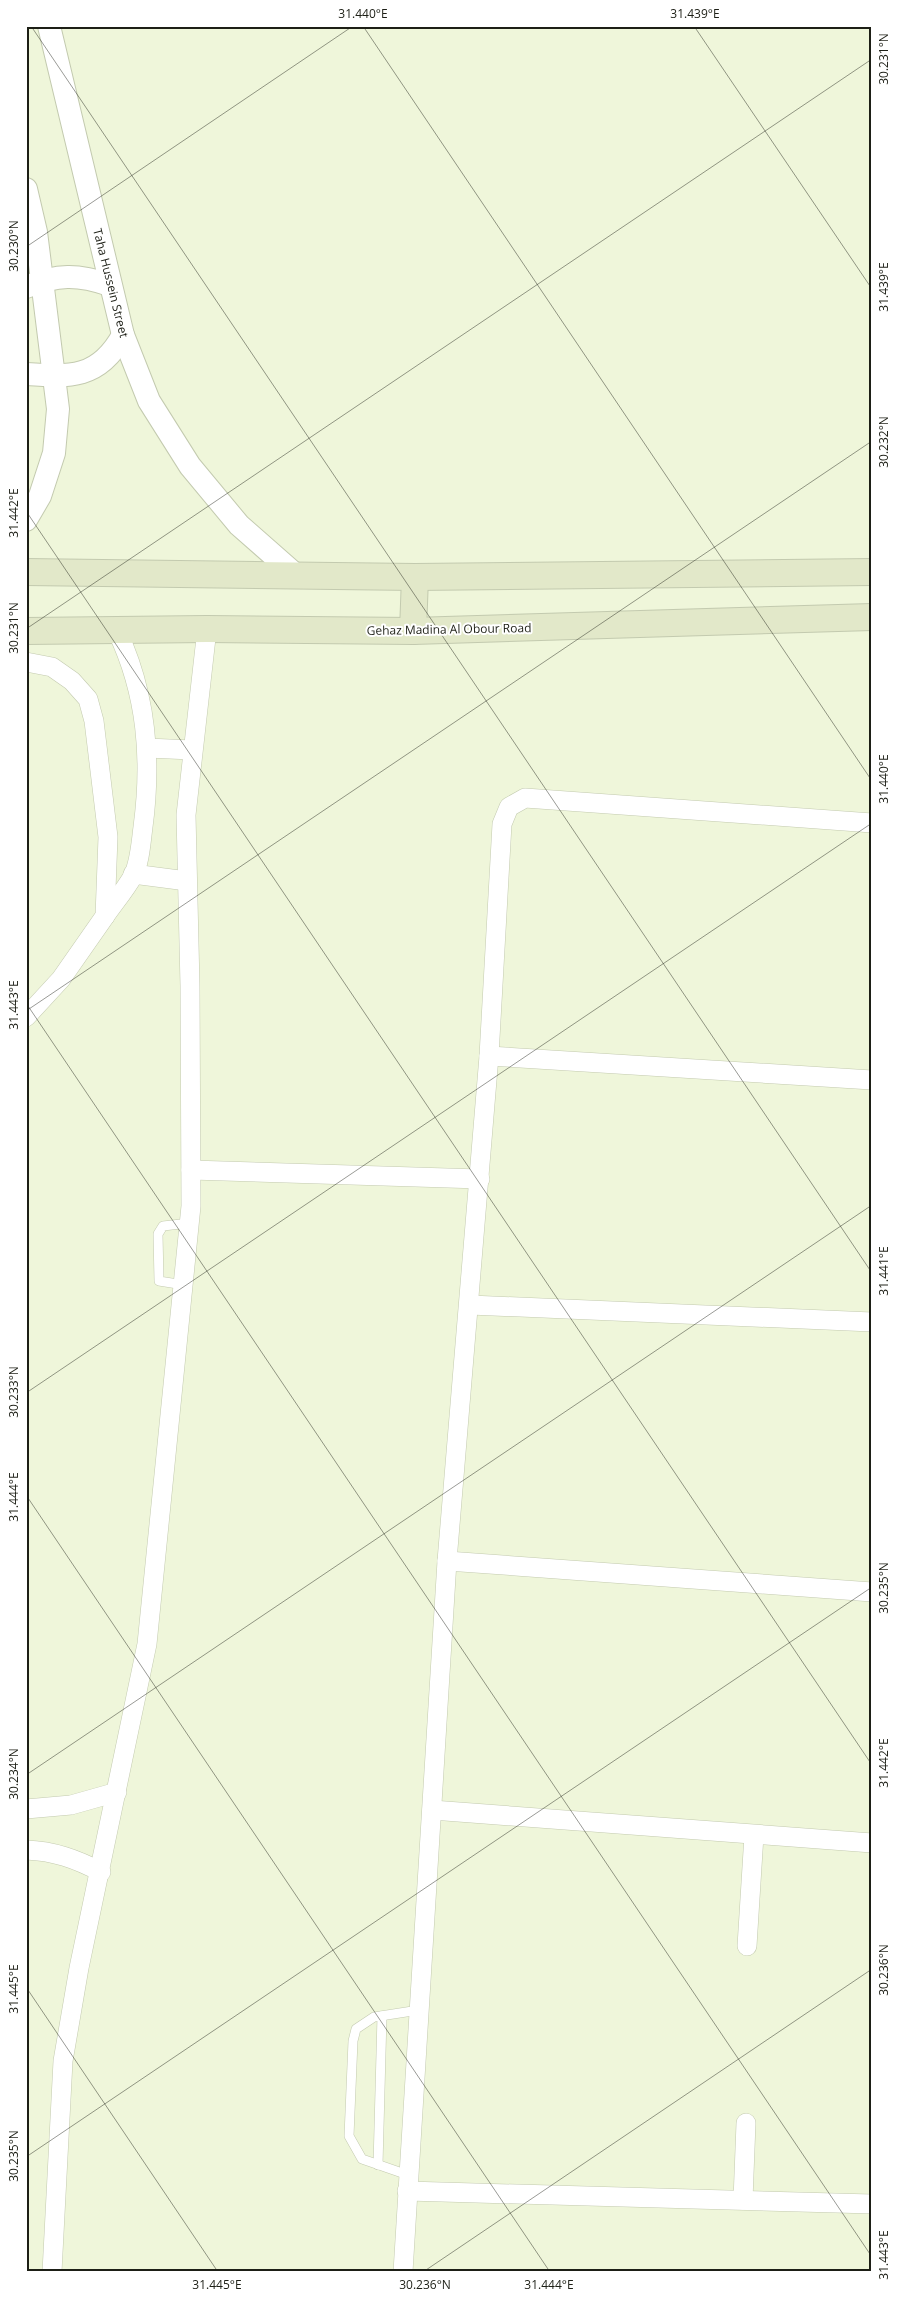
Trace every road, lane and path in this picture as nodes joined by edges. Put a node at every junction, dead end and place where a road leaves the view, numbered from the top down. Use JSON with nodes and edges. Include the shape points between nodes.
{"nodes":[{"id":1,"x":49,"y":26,"type":"edge"},
{"id":2,"x":26,"y":189,"type":"edge"},
{"id":3,"x":34,"y":284,"type":"edge"},
{"id":4,"x":110,"y":286,"type":"junction"},
{"id":5,"x":122,"y":336,"type":"junction"},
{"id":6,"x":26,"y":374,"type":"edge"},
{"id":7,"x":54,"y":376,"type":"junction"},
{"id":8,"x":26,"y":520,"type":"edge"},
{"id":9,"x":26,"y":572,"type":"edge"},
{"id":10,"x":872,"y":572,"type":"edge"},
{"id":11,"x":297,"y":576,"type":"junction"},
{"id":12,"x":415,"y":577,"type":"junction"},
{"id":13,"x":872,"y":617,"type":"edge"},
{"id":14,"x":208,"y":629,"type":"junction"},
{"id":15,"x":26,"y":631,"type":"edge"},
{"id":16,"x":117,"y":631,"type":"junction"},
{"id":17,"x":413,"y":631,"type":"junction"},
{"id":18,"x":26,"y":662,"type":"edge"},
{"id":19,"x":147,"y":748,"type":"junction"},
{"id":20,"x":192,"y":750,"type":"junction"},
{"id":21,"x":872,"y":823,"type":"edge"},
{"id":22,"x":134,"y":874,"type":"junction"},
{"id":23,"x":187,"y":881,"type":"junction"},
{"id":24,"x":105,"y":916,"type":"junction"},
{"id":25,"x":26,"y":1017,"type":"edge"},
{"id":26,"x":489,"y":1056,"type":"junction"},
{"id":27,"x":872,"y":1080,"type":"edge"},
{"id":28,"x":191,"y":1170,"type":"junction"},
{"id":29,"x":480,"y":1179,"type":"junction"},
{"id":30,"x":190,"y":1223,"type":"junction"},
{"id":31,"x":184,"y":1285,"type":"junction"},
{"id":32,"x":470,"y":1306,"type":"junction"},
{"id":33,"x":872,"y":1322,"type":"edge"},
{"id":34,"x":447,"y":1561,"type":"junction"},
{"id":35,"x":872,"y":1592,"type":"edge"},
{"id":36,"x":117,"y":1792,"type":"junction"},
{"id":37,"x":26,"y":1809,"type":"edge"},
{"id":38,"x":432,"y":1810,"type":"junction"},
{"id":39,"x":754,"y":1835,"type":"junction"},
{"id":40,"x":872,"y":1843,"type":"edge"},
{"id":41,"x":26,"y":1850,"type":"edge"},
{"id":42,"x":101,"y":1872,"type":"junction"},
{"id":43,"x":747,"y":1946,"type":"dead end"},
{"id":44,"x":419,"y":2010,"type":"junction"},
{"id":45,"x":382,"y":2016,"type":"junction"},
{"id":46,"x":746,"y":2123,"type":"dead end"},
{"id":47,"x":378,"y":2165,"type":"junction"},
{"id":48,"x":408,"y":2183,"type":"junction"},
{"id":49,"x":743,"y":2200,"type":"junction"},
{"id":50,"x":872,"y":2204,"type":"edge"},
{"id":51,"x":52,"y":2272,"type":"edge"},
{"id":52,"x":403,"y":2272,"type":"edge"}],
"edges":[{"from":1,"to":4,"type":"street","name":"Taha Hussein Street"},
{"from":2,"to":3,"type":"street","via":[[36,232]]},
{"from":3,"to":4,"type":"street","via":[[65,276],[88,278]]},
{"from":3,"to":7,"type":"street"},
{"from":4,"to":5,"type":"street","name":"Taha Hussein Street"},
{"from":5,"to":7,"type":"street","via":[[102,363],[71,376]]},
{"from":5,"to":11,"type":"street","name":"Taha Hussein Street","via":[[149,401],[190,466],[239,525]]},
{"from":6,"to":7,"type":"street"},
{"from":7,"to":8,"type":"street","via":[[58,409],[54,453],[40,496]]},
{"from":9,"to":11,"type":"main road"},
{"from":10,"to":12,"type":"main road"},
{"from":11,"to":12,"type":"main road"},
{"from":12,"to":17,"type":"main road"},
{"from":13,"to":17,"type":"main road","name":"Gehaz Madina Al Obour Road"},
{"from":14,"to":16,"type":"main road","name":"Gehaz Madina Al Obour Road"},
{"from":14,"to":17,"type":"main road","name":"Gehaz Madina Al Obour Road"},
{"from":14,"to":20,"type":"street"},
{"from":15,"to":16,"type":"main road","name":"Gehaz Madina Al Obour Road"},
{"from":16,"to":19,"type":"street","via":[[136,676],[146,724]]},
{"from":18,"to":24,"type":"street","via":[[52,667],[72,681],[88,699],[94,721],[108,837]]},
{"from":19,"to":20,"type":"street"},
{"from":19,"to":22,"type":"street","via":[[145,812]]},
{"from":20,"to":23,"type":"street","via":[[186,815]]},
{"from":21,"to":26,"type":"street","via":[[525,798],[509,808],[502,824]]},
{"from":22,"to":23,"type":"street"},
{"from":22,"to":24,"type":"street"},
{"from":23,"to":28,"type":"street"},
{"from":24,"to":25,"type":"street","via":[[62,979]]},
{"from":26,"to":27,"type":"street"},
{"from":26,"to":29,"type":"street"},
{"from":28,"to":29,"type":"street"},
{"from":28,"to":30,"type":"street"},
{"from":29,"to":32,"type":"street"},
{"from":30,"to":31,"type":"street"},
{"from":30,"to":31,"type":"lane","via":[[166,1225],[158,1234],[159,1281]]},
{"from":31,"to":36,"type":"street","via":[[147,1644]]},
{"from":32,"to":33,"type":"street"},
{"from":32,"to":34,"type":"street"},
{"from":34,"to":35,"type":"street"},
{"from":34,"to":38,"type":"street"},
{"from":36,"to":37,"type":"street","via":[[71,1805]]},
{"from":36,"to":42,"type":"street"},
{"from":38,"to":39,"type":"street"},
{"from":38,"to":44,"type":"street"},
{"from":39,"to":40,"type":"street"},
{"from":39,"to":43,"type":"street"},
{"from":41,"to":42,"type":"street","via":[[65,1856]]},
{"from":42,"to":51,"type":"street","via":[[79,1968],[64,2062]]},
{"from":44,"to":45,"type":"lane"},
{"from":44,"to":48,"type":"street"},
{"from":45,"to":47,"type":"lane"},
{"from":45,"to":47,"type":"lane","via":[[374,2017],[356,2029],[349,2136],[362,2159]]},
{"from":46,"to":49,"type":"street"},
{"from":47,"to":48,"type":"lane"},
{"from":48,"to":49,"type":"street"},
{"from":48,"to":52,"type":"street"},
{"from":49,"to":50,"type":"street"}]}
